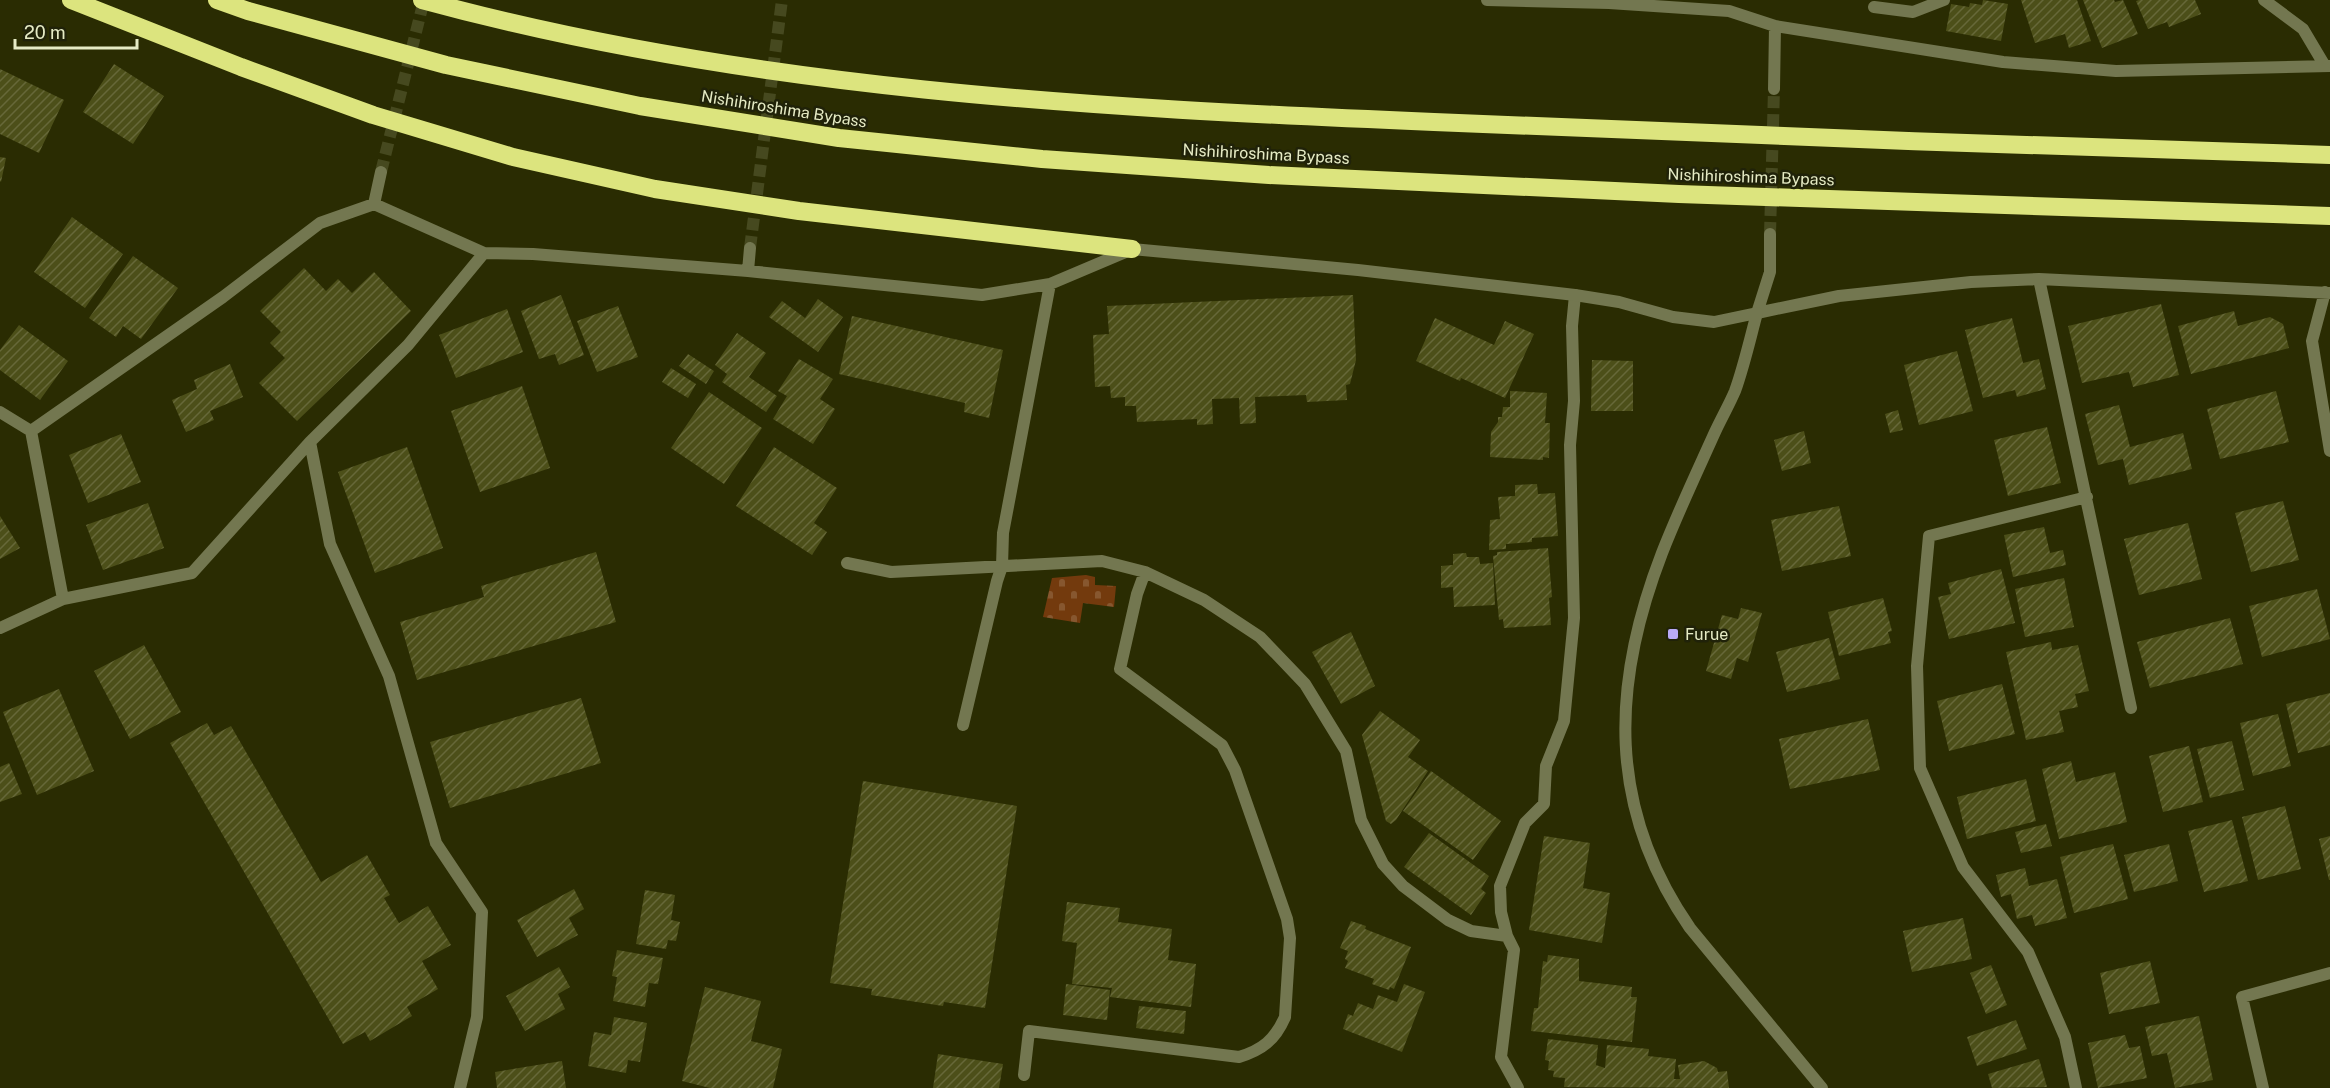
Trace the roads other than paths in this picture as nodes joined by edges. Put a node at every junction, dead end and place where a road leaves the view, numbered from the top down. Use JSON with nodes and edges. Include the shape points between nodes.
{"nodes":[{"id":1,"x":71,"y":0,"type":"edge"},
{"id":2,"x":217,"y":0,"type":"edge"},
{"id":3,"x":422,"y":0,"type":"edge"},
{"id":4,"x":1487,"y":0,"type":"edge"},
{"id":5,"x":1944,"y":0,"type":"edge"},
{"id":6,"x":2264,"y":0,"type":"edge"},
{"id":7,"x":1609,"y":2,"type":"edge"},
{"id":8,"x":1874,"y":7,"type":"dead end"},
{"id":9,"x":1775,"y":26,"type":"junction"},
{"id":10,"x":2327,"y":66,"type":"edge"},
{"id":11,"x":1774,"y":89,"type":"tunnel mouth"},
{"id":12,"x":2330,"y":155,"type":"edge"},
{"id":13,"x":381,"y":172,"type":"tunnel mouth"},
{"id":14,"x":374,"y":204,"type":"junction"},
{"id":15,"x":2330,"y":216,"type":"edge"},
{"id":16,"x":1770,"y":234,"type":"tunnel mouth"},
{"id":17,"x":750,"y":248,"type":"tunnel mouth"},
{"id":18,"x":1132,"y":249,"type":"junction"},
{"id":19,"x":484,"y":253,"type":"junction"},
{"id":20,"x":748,"y":271,"type":"junction"},
{"id":21,"x":2038,"y":279,"type":"junction"},
{"id":22,"x":1050,"y":284,"type":"junction"},
{"id":23,"x":2327,"y":293,"type":"edge"},
{"id":24,"x":1575,"y":295,"type":"junction"},
{"id":25,"x":1757,"y":313,"type":"junction"},
{"id":26,"x":0,"y":412,"type":"edge"},
{"id":27,"x":31,"y":431,"type":"junction"},
{"id":28,"x":310,"y":442,"type":"junction"},
{"id":29,"x":2330,"y":451,"type":"edge"},
{"id":30,"x":2087,"y":497,"type":"junction"},
{"id":31,"x":847,"y":563,"type":"dead end"},
{"id":32,"x":1002,"y":566,"type":"junction"},
{"id":33,"x":1146,"y":572,"type":"junction"},
{"id":34,"x":63,"y":599,"type":"junction"},
{"id":35,"x":0,"y":628,"type":"edge"},
{"id":36,"x":2131,"y":708,"type":"dead end"},
{"id":37,"x":963,"y":725,"type":"dead end"},
{"id":38,"x":1508,"y":936,"type":"junction"},
{"id":39,"x":2330,"y":973,"type":"edge"},
{"id":40,"x":1024,"y":1075,"type":"dead end"},
{"id":41,"x":460,"y":1088,"type":"edge"},
{"id":42,"x":1518,"y":1088,"type":"edge"},
{"id":43,"x":1822,"y":1088,"type":"edge"},
{"id":44,"x":2076,"y":1088,"type":"edge"},
{"id":45,"x":2263,"y":1088,"type":"edge"}],
"edges":[{"from":1,"to":18,"type":"highway","via":[[373,116],[513,157],[655,189],[788,210]]},
{"from":2,"to":15,"type":"highway","name":"Nishihiroshima Bypass","via":[[446,65],[640,106],[839,138],[1030,158],[1269,175],[1679,194]]},
{"from":3,"to":12,"type":"highway","via":[[656,53],[855,81],[1049,101],[1275,116],[1677,133]]},
{"from":4,"to":7,"type":"street"},
{"from":5,"to":8,"type":"street","via":[[1913,12]]},
{"from":6,"to":10,"type":"street","via":[[2303,29]]},
{"from":7,"to":9,"type":"street","via":[[1729,10]]},
{"from":9,"to":10,"type":"street","via":[[2003,62],[2116,71]]},
{"from":9,"to":11,"type":"street"},
{"from":13,"to":14,"type":"street"},
{"from":14,"to":19,"type":"street"},
{"from":14,"to":27,"type":"street","via":[[320,223],[223,297]]},
{"from":16,"to":25,"type":"street","via":[[1770,272]]},
{"from":17,"to":20,"type":"street"},
{"from":18,"to":22,"type":"street"},
{"from":18,"to":24,"type":"street"},
{"from":19,"to":20,"type":"street"},
{"from":19,"to":28,"type":"street","via":[[408,345]]},
{"from":20,"to":22,"type":"street","via":[[982,295]]},
{"from":21,"to":23,"type":"street"},
{"from":21,"to":25,"type":"street","via":[[1839,296]]},
{"from":21,"to":30,"type":"street"},
{"from":22,"to":32,"type":"street","via":[[1003,533]]},
{"from":23,"to":29,"type":"street","via":[[2312,341]]},
{"from":24,"to":25,"type":"street","via":[[1714,322]]},
{"from":24,"to":38,"type":"street","via":[[1570,445],[1574,618],[1564,721],[1546,766],[1544,804],[1525,823],[1500,886],[1501,912]]},
{"from":25,"to":43,"type":"street","via":[[1735,391],[1662,553],[1643,609],[1634,642],[1627,698],[1625,760],[1639,830],[1675,906]]},
{"from":26,"to":27,"type":"street"},
{"from":27,"to":34,"type":"street"},
{"from":28,"to":34,"type":"street","via":[[192,573]]},
{"from":28,"to":41,"type":"street","via":[[330,544],[389,676],[436,843],[482,912],[477,1017]]},
{"from":30,"to":36,"type":"street"},
{"from":30,"to":44,"type":"street","via":[[1929,536],[1917,666],[1920,768],[1963,867],[2028,952],[2065,1037]]},
{"from":31,"to":32,"type":"street","via":[[891,572]]},
{"from":32,"to":33,"type":"street","via":[[1102,561]]},
{"from":32,"to":37,"type":"street"},
{"from":33,"to":38,"type":"street","via":[[1203,600],[1260,637],[1305,684],[1346,751],[1361,820],[1383,864],[1403,886],[1471,931]]},
{"from":33,"to":40,"type":"street","via":[[1120,669],[1222,745],[1235,770],[1287,919],[1290,938],[1285,1017],[1265,1046],[1239,1057],[1029,1031]]},
{"from":34,"to":35,"type":"street"},
{"from":38,"to":42,"type":"street","via":[[1514,950],[1502,1057]]},
{"from":39,"to":45,"type":"street","via":[[2242,997]]}]}
